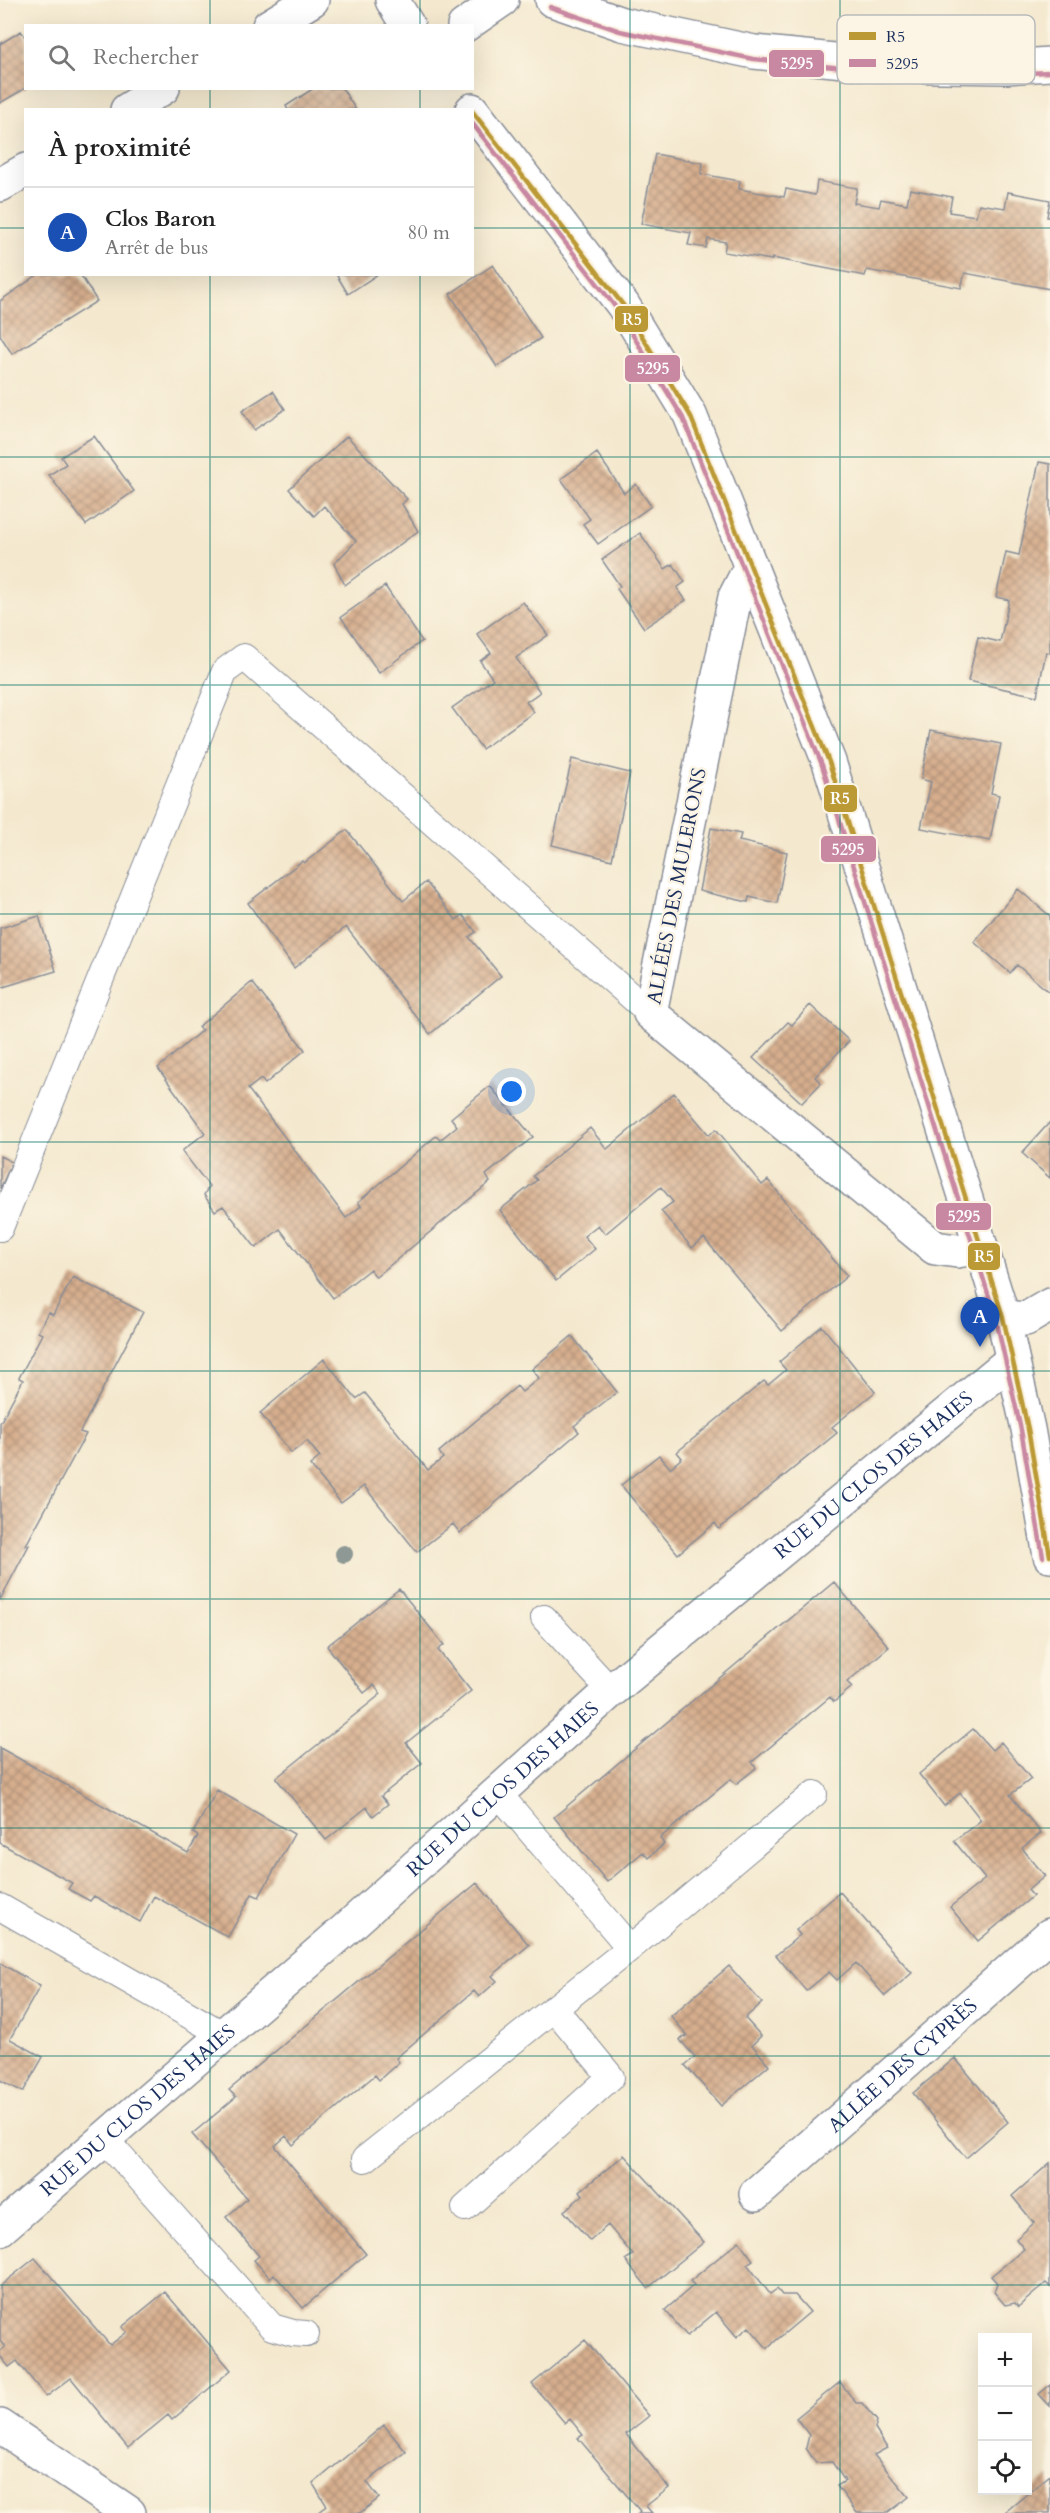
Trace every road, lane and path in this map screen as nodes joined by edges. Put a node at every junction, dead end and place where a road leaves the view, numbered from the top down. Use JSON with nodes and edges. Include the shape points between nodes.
{"nodes":[{"id":1,"x":312,"y":0,"type":"edge"},
{"id":2,"x":392,"y":0,"type":"edge"},
{"id":3,"x":502,"y":0,"type":"edge"},
{"id":4,"x":552,"y":0,"type":"edge"},
{"id":5,"x":272,"y":24,"type":"edge"},
{"id":6,"x":407,"y":24,"type":"edge"},
{"id":7,"x":467,"y":24,"type":"edge"},
{"id":8,"x":837,"y":60,"type":"edge"},
{"id":9,"x":1050,"y":64,"type":"edge"},
{"id":10,"x":1035,"y":65,"type":"edge"},
{"id":11,"x":160,"y":90,"type":"edge"},
{"id":12,"x":457,"y":90,"type":"edge"},
{"id":13,"x":130,"y":108,"type":"edge"},
{"id":14,"x":471,"y":108,"type":"edge"},
{"id":15,"x":474,"y":113,"type":"edge"},
{"id":16,"x":24,"y":171,"type":"edge"},
{"id":17,"x":0,"y":185,"type":"edge"},
{"id":18,"x":751,"y":566,"type":"junction"},
{"id":19,"x":650,"y":1013,"type":"junction"},
{"id":20,"x":0,"y":1228,"type":"edge"},
{"id":21,"x":981,"y":1247,"type":"junction"},
{"id":22,"x":1050,"y":1305,"type":"edge"},
{"id":23,"x":1003,"y":1317,"type":"junction"},
{"id":24,"x":1012,"y":1360,"type":"junction"},
{"id":25,"x":1050,"y":1556,"type":"edge"},
{"id":26,"x":544,"y":1618,"type":"dead end"},
{"id":27,"x":611,"y":1691,"type":"junction"},
{"id":28,"x":498,"y":1793,"type":"junction"},
{"id":29,"x":814,"y":1794,"type":"dead end"},
{"id":30,"x":0,"y":1907,"type":"edge"},
{"id":31,"x":1050,"y":1935,"type":"edge"},
{"id":32,"x":630,"y":1948,"type":"junction"},
{"id":33,"x":554,"y":2008,"type":"junction"},
{"id":34,"x":224,"y":2035,"type":"junction"},
{"id":35,"x":103,"y":2138,"type":"junction"},
{"id":36,"x":365,"y":2159,"type":"dead end"},
{"id":37,"x":756,"y":2194,"type":"dead end"},
{"id":38,"x":465,"y":2208,"type":"dead end"},
{"id":39,"x":0,"y":2229,"type":"edge"},
{"id":40,"x":306,"y":2334,"type":"dead end"},
{"id":41,"x":0,"y":2427,"type":"edge"},
{"id":42,"x":129,"y":2513,"type":"edge"}],
"edges":[{"from":1,"to":5,"type":"street"},
{"from":2,"to":6,"type":"street"},
{"from":3,"to":7,"type":"street"},
{"from":4,"to":8,"type":"street","via":[[622,24],[754,52]]},
{"from":9,"to":10,"type":"street"},
{"from":11,"to":13,"type":"street"},
{"from":12,"to":14,"type":"street"},
{"from":15,"to":18,"type":"street","via":[[623,305],[690,415]]},
{"from":16,"to":17,"type":"street"},
{"from":18,"to":19,"type":"street","name":"ALLÉES DES MULERONS","via":[[735,597]]},
{"from":18,"to":21,"type":"street","via":[[829,762]]},
{"from":19,"to":20,"type":"lane","via":[[244,657],[225,671]]},
{"from":19,"to":21,"type":"street","name":"ALLÉES DES MULERONS","via":[[935,1248],[957,1251]]},
{"from":21,"to":23,"type":"street"},
{"from":22,"to":23,"type":"street","via":[[1026,1319]]},
{"from":23,"to":24,"type":"street"},
{"from":24,"to":25,"type":"street"},
{"from":24,"to":27,"type":"street","name":"RUE DU CLOS DES HAIES"},
{"from":26,"to":27,"type":"lane"},
{"from":27,"to":28,"type":"street","name":"RUE DU CLOS DES HAIES"},
{"from":28,"to":32,"type":"lane"},
{"from":28,"to":34,"type":"street","name":"RUE DU CLOS DES HAIES"},
{"from":29,"to":32,"type":"lane"},
{"from":30,"to":34,"type":"lane"},
{"from":31,"to":37,"type":"street","name":"ALLÉE DES CYPRÈS"},
{"from":32,"to":33,"type":"lane"},
{"from":33,"to":36,"type":"lane"},
{"from":33,"to":38,"type":"lane","via":[[611,2077]]},
{"from":34,"to":35,"type":"street","name":"RUE DU CLOS DES HAIES"},
{"from":35,"to":39,"type":"street","name":"RUE DU CLOS DES HAIES"},
{"from":35,"to":40,"type":"lane","via":[[272,2327]]},
{"from":41,"to":42,"type":"street"}]}
